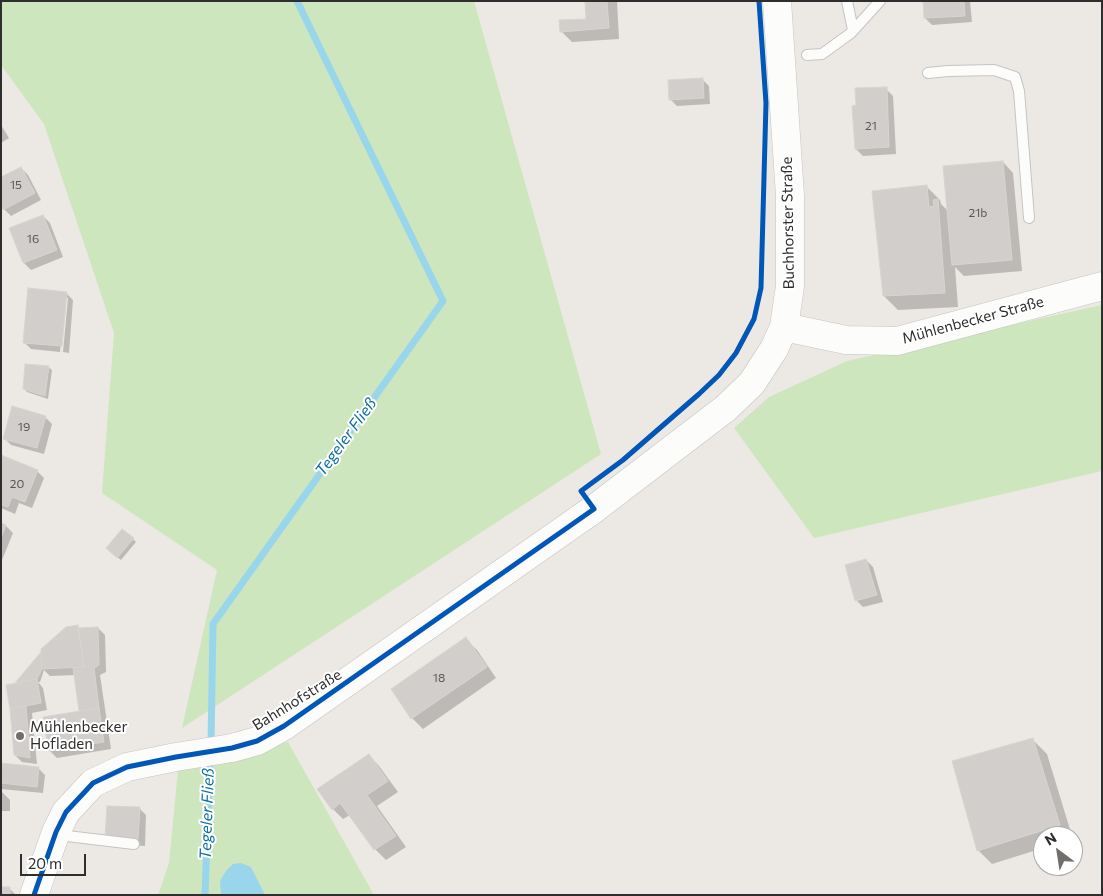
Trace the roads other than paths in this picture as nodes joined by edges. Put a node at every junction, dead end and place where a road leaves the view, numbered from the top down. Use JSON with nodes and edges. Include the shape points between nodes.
{"nodes":[{"id":1,"x":777,"y":1,"type":"edge"},
{"id":2,"x":846,"y":1,"type":"edge"},
{"id":3,"x":880,"y":1,"type":"edge"},
{"id":4,"x":853,"y":30,"type":"junction"},
{"id":5,"x":807,"y":55,"type":"dead end"},
{"id":6,"x":928,"y":73,"type":"dead end"},
{"id":7,"x":1029,"y":218,"type":"dead end"},
{"id":8,"x":1102,"y":286,"type":"edge"},
{"id":9,"x":784,"y":327,"type":"junction"},
{"id":10,"x":594,"y":509,"type":"joint"},
{"id":11,"x":56,"y":832,"type":"junction"},
{"id":12,"x":134,"y":844,"type":"dead end"},
{"id":13,"x":34,"y":895,"type":"edge"}],
"edges":[{"from":1,"to":9,"type":"main road","name":"Buchhorster Straße","via":[[790,196],[790,286]]},
{"from":2,"to":4,"type":"lane"},
{"from":3,"to":4,"type":"lane"},
{"from":4,"to":5,"type":"lane","via":[[822,54]]},
{"from":6,"to":7,"type":"lane","via":[[994,70],[1015,77],[1019,90]]},
{"from":8,"to":9,"type":"main road","name":"Mühlenbecker Straße","via":[[897,340],[846,340]]},
{"from":9,"to":10,"type":"main road","name":"Buchhorster Straße","via":[[764,366],[738,398]]},
{"from":10,"to":11,"type":"main road","name":"Bahnhofstraße","via":[[284,726],[256,741],[232,748],[127,767],[93,783],[66,812]]},
{"from":11,"to":12,"type":"lane"},
{"from":11,"to":13,"type":"main road","name":"Bahnhofstraße"}]}
